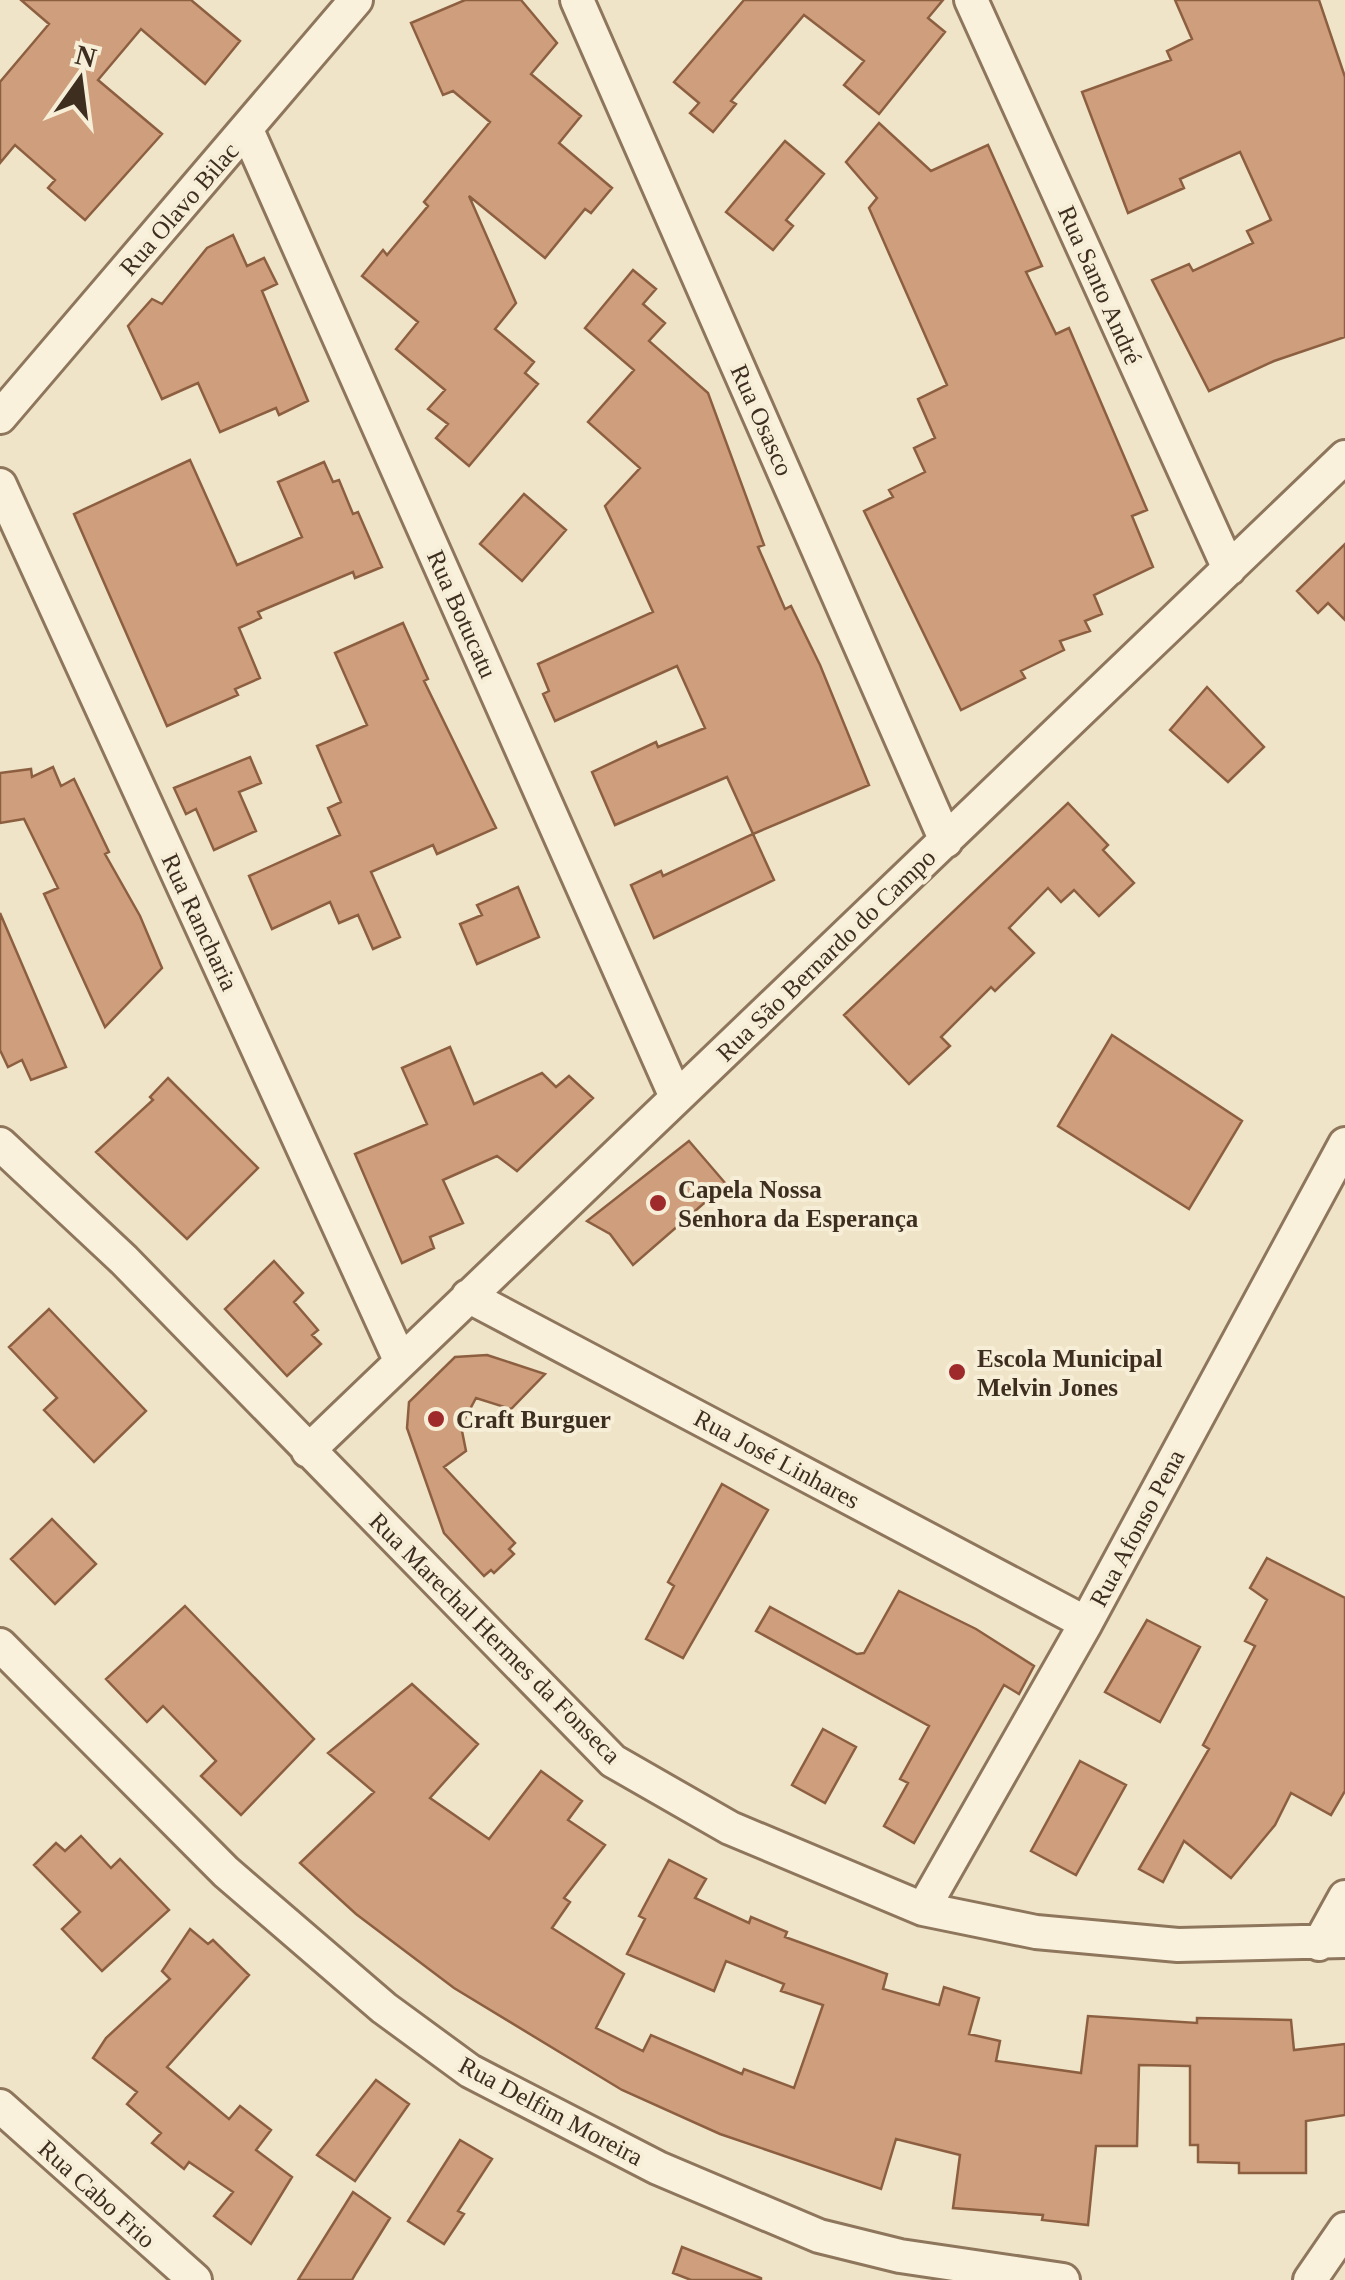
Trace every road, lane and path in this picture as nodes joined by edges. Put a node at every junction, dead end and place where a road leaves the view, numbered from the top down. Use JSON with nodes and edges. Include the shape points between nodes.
{"nodes":[{"id":1,"x":356,"y":0,"type":"edge"},
{"id":2,"x":577,"y":0,"type":"edge"},
{"id":3,"x":970,"y":0,"type":"edge"},
{"id":4,"x":247,"y":130,"type":"junction"},
{"id":5,"x":0,"y":417,"type":"edge"},
{"id":6,"x":1345,"y":458,"type":"edge"},
{"id":7,"x":0,"y":484,"type":"edge"},
{"id":8,"x":1229,"y":569,"type":"junction"},
{"id":9,"x":946,"y":841,"type":"junction"},
{"id":10,"x":676,"y":1098,"type":"junction"},
{"id":11,"x":0,"y":1144,"type":"edge"},
{"id":12,"x":1345,"y":1144,"type":"edge"},
{"id":13,"x":468,"y":1296,"type":"junction"},
{"id":14,"x":400,"y":1360,"type":"junction"},
{"id":15,"x":308,"y":1452,"type":"junction"},
{"id":16,"x":1086,"y":1623,"type":"junction"},
{"id":17,"x":0,"y":1645,"type":"edge"},
{"id":18,"x":1345,"y":1897,"type":"edge"},
{"id":19,"x":924,"y":1910,"type":"junction"},
{"id":20,"x":1332,"y":1942,"type":"edge"},
{"id":21,"x":0,"y":2106,"type":"edge"},
{"id":22,"x":1345,"y":2229,"type":"edge"},
{"id":23,"x":194,"y":2280,"type":"edge"},
{"id":24,"x":1063,"y":2280,"type":"edge"},
{"id":25,"x":1310,"y":2280,"type":"edge"}],
"edges":[{"from":1,"to":4,"type":"street","name":"Rua Olavo Bilac"},
{"from":2,"to":9,"type":"street","name":"Rua Osasco"},
{"from":3,"to":8,"type":"street","name":"Rua Santo André"},
{"from":4,"to":5,"type":"street","name":"Rua Olavo Bilac"},
{"from":4,"to":10,"type":"street","name":"Rua Botucatu"},
{"from":6,"to":8,"type":"street","name":"Rua São Bernardo do Campo"},
{"from":7,"to":14,"type":"street","name":"Rua Rancharia"},
{"from":8,"to":9,"type":"street","name":"Rua São Bernardo do Campo"},
{"from":9,"to":10,"type":"street","name":"Rua São Bernardo do Campo"},
{"from":10,"to":13,"type":"street","name":"Rua São Bernardo do Campo"},
{"from":11,"to":15,"type":"street","name":"Rua Marechal Hermes da Fonseca","via":[[124,1260]]},
{"from":12,"to":16,"type":"street","name":"Rua Afonso Pena"},
{"from":13,"to":14,"type":"street","name":"Rua São Bernardo do Campo"},
{"from":13,"to":16,"type":"street","name":"Rua José Linhares"},
{"from":14,"to":15,"type":"street","name":"Rua São Bernardo do Campo"},
{"from":15,"to":19,"type":"street","name":"Rua Marechal Hermes da Fonseca","via":[[613,1761],[730,1828]]},
{"from":16,"to":19,"type":"street","name":"Rua Afonso Pena"},
{"from":17,"to":24,"type":"street","name":"Rua Delfim Moreira","via":[[226,1872],[384,2008],[470,2071],[658,2168],[819,2236],[900,2256]]},
{"from":18,"to":20,"type":"street"},
{"from":19,"to":20,"type":"street","name":"Rua Marechal Hermes da Fonseca","via":[[1036,1932],[1178,1945]]},
{"from":21,"to":23,"type":"street","name":"Rua Cabo Frio"},
{"from":22,"to":25,"type":"street"}]}
